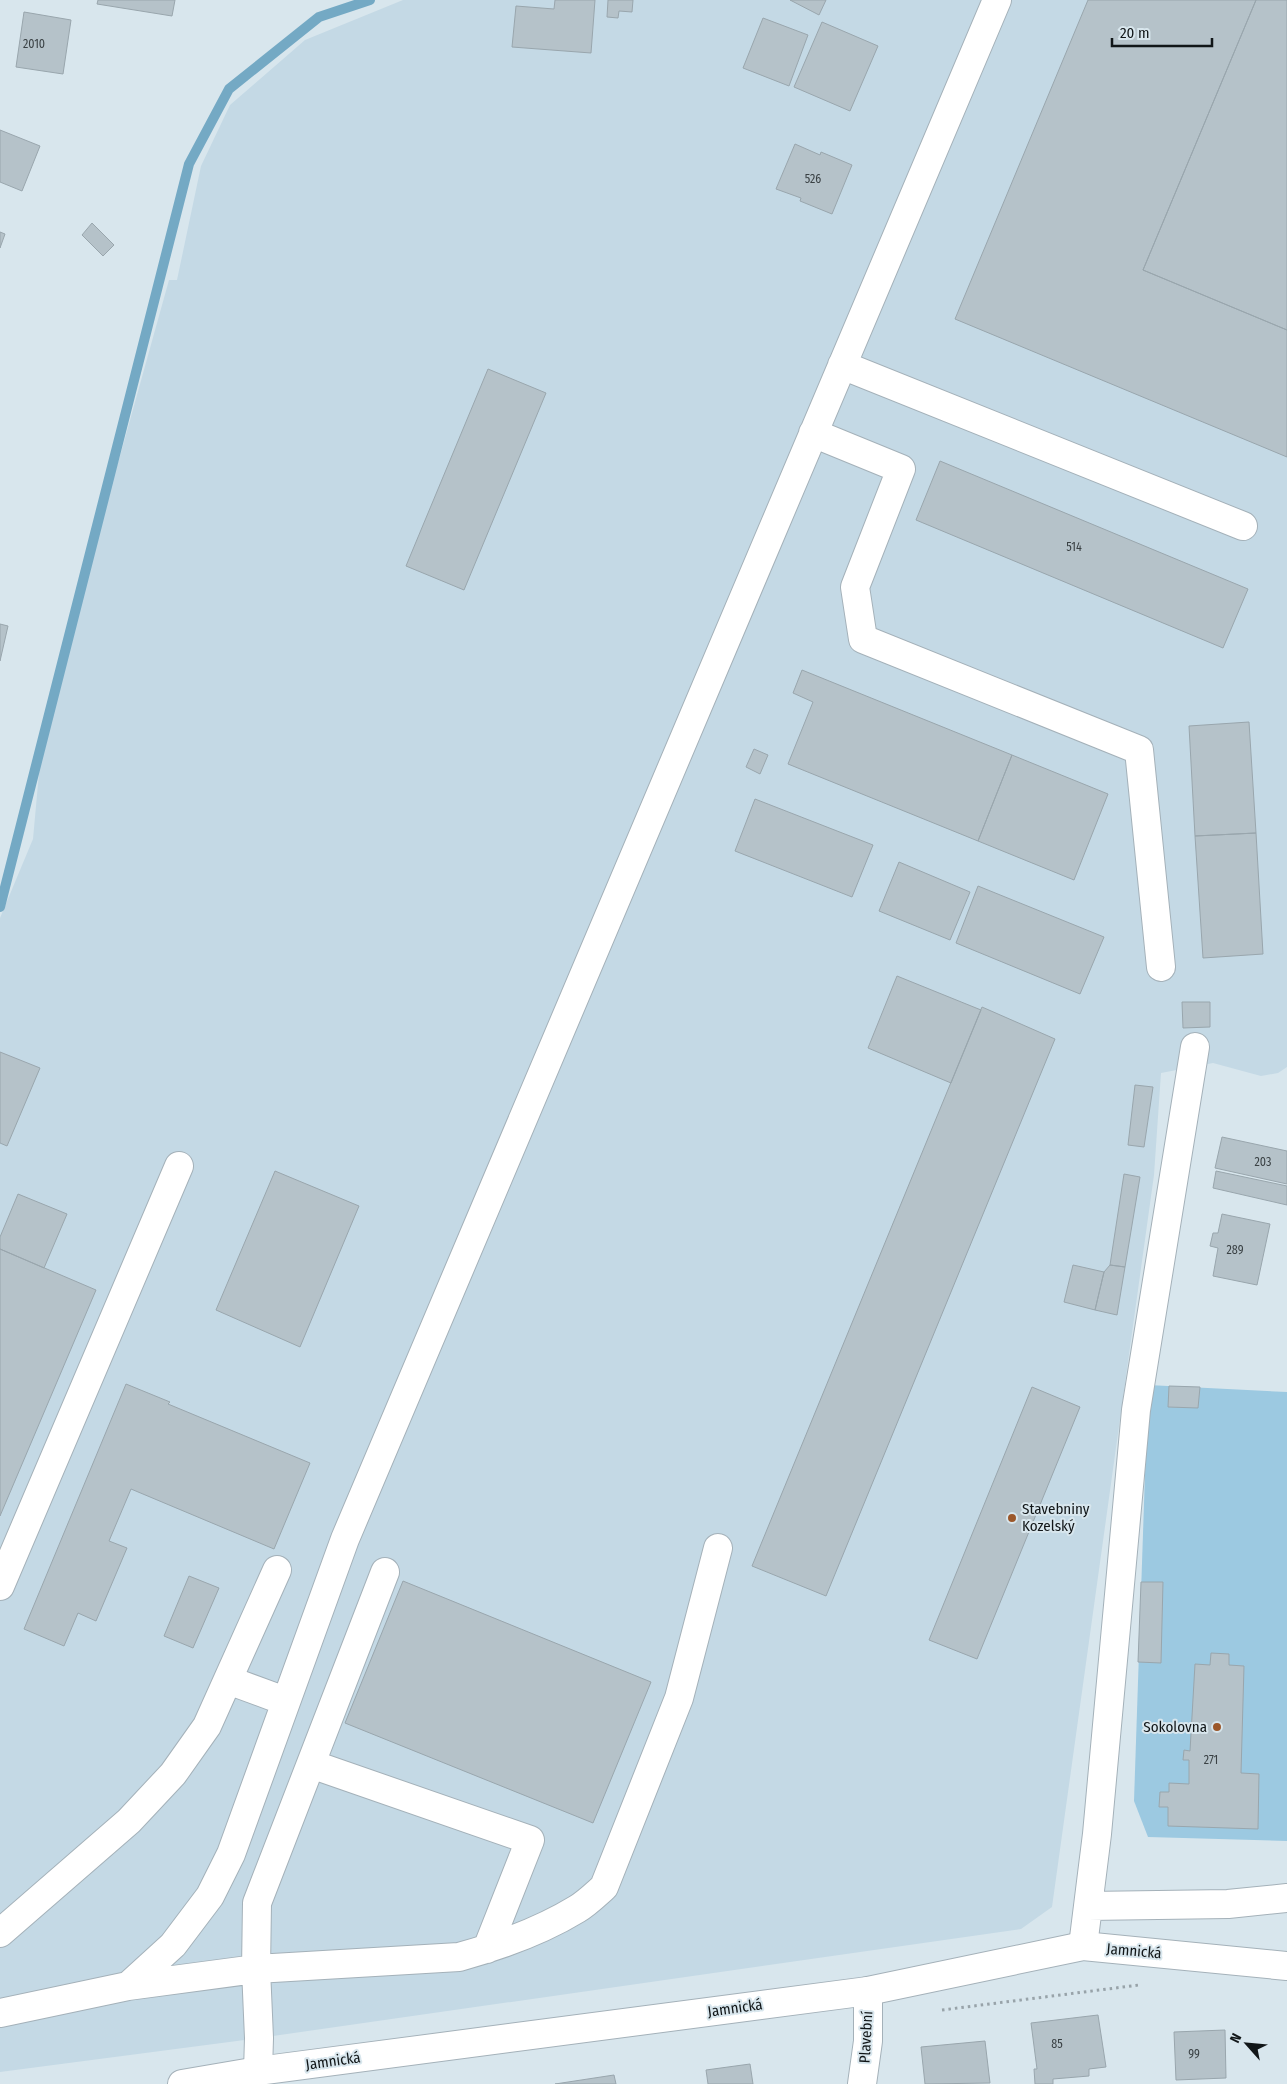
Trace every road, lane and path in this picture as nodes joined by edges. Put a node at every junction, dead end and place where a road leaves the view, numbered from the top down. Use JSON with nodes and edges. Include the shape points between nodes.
{"nodes":[{"id":1,"x":997,"y":0,"type":"edge"},
{"id":2,"x":842,"y":365,"type":"junction"},
{"id":3,"x":813,"y":433,"type":"junction"},
{"id":4,"x":1243,"y":526,"type":"dead end"},
{"id":5,"x":1161,"y":967,"type":"dead end"},
{"id":6,"x":1195,"y":1047,"type":"dead end"},
{"id":7,"x":179,"y":1166,"type":"dead end"},
{"id":8,"x":718,"y":1548,"type":"dead end"},
{"id":9,"x":277,"y":1570,"type":"dead end"},
{"id":10,"x":385,"y":1572,"type":"dead end"},
{"id":11,"x":0,"y":1586,"type":"edge"},
{"id":12,"x":228,"y":1680,"type":"junction"},
{"id":13,"x":285,"y":1701,"type":"junction"},
{"id":14,"x":311,"y":1764,"type":"junction"},
{"id":15,"x":1287,"y":1898,"type":"edge"},
{"id":16,"x":1088,"y":1906,"type":"junction"},
{"id":17,"x":0,"y":1933,"type":"edge"},
{"id":18,"x":1083,"y":1946,"type":"junction"},
{"id":19,"x":487,"y":1949,"type":"junction"},
{"id":20,"x":1287,"y":1966,"type":"edge"},
{"id":21,"x":256,"y":1969,"type":"junction"},
{"id":22,"x":1143,"y":1984,"type":"dead end"},
{"id":23,"x":128,"y":1986,"type":"junction"},
{"id":24,"x":868,"y":1991,"type":"junction"},
{"id":25,"x":934,"y":2011,"type":"dead end"},
{"id":26,"x":0,"y":2013,"type":"edge"},
{"id":27,"x":258,"y":2071,"type":"junction"},
{"id":28,"x":182,"y":2084,"type":"edge"},
{"id":29,"x":862,"y":2084,"type":"edge"}],
"edges":[{"from":1,"to":2,"type":"main road"},
{"from":2,"to":3,"type":"main road"},
{"from":2,"to":4,"type":"main road"},
{"from":3,"to":5,"type":"main road","via":[[901,469],[855,587],[863,639],[1139,750]]},
{"from":3,"to":13,"type":"main road","via":[[345,1539]]},
{"from":6,"to":16,"type":"main road","via":[[1136,1410]]},
{"from":7,"to":11,"type":"main road"},
{"from":8,"to":19,"type":"main road","via":[[679,1698],[604,1887],[578,1909]]},
{"from":9,"to":12,"type":"main road"},
{"from":10,"to":14,"type":"main road"},
{"from":12,"to":13,"type":"main road"},
{"from":12,"to":17,"type":"main road","via":[[207,1726],[172,1774],[129,1821]]},
{"from":13,"to":23,"type":"main road","via":[[231,1854],[210,1896],[173,1945]]},
{"from":14,"to":19,"type":"main road","via":[[530,1840]]},
{"from":14,"to":21,"type":"main road","via":[[257,1903]]},
{"from":15,"to":16,"type":"main road","via":[[1228,1904]]},
{"from":16,"to":18,"type":"main road"},
{"from":18,"to":20,"type":"main road","name":"Jamnická"},
{"from":18,"to":24,"type":"main road","name":"Jamnická"},
{"from":19,"to":21,"type":"main road","via":[[459,1957]]},
{"from":21,"to":23,"type":"main road"},
{"from":21,"to":27,"type":"main road"},
{"from":22,"to":25,"type":"path"},
{"from":23,"to":26,"type":"main road"},
{"from":24,"to":27,"type":"main road","name":"Jamnická"},
{"from":24,"to":29,"type":"main road","name":"Plavební","via":[[868,2041]]},
{"from":27,"to":28,"type":"main road","name":"Jamnická"}]}
